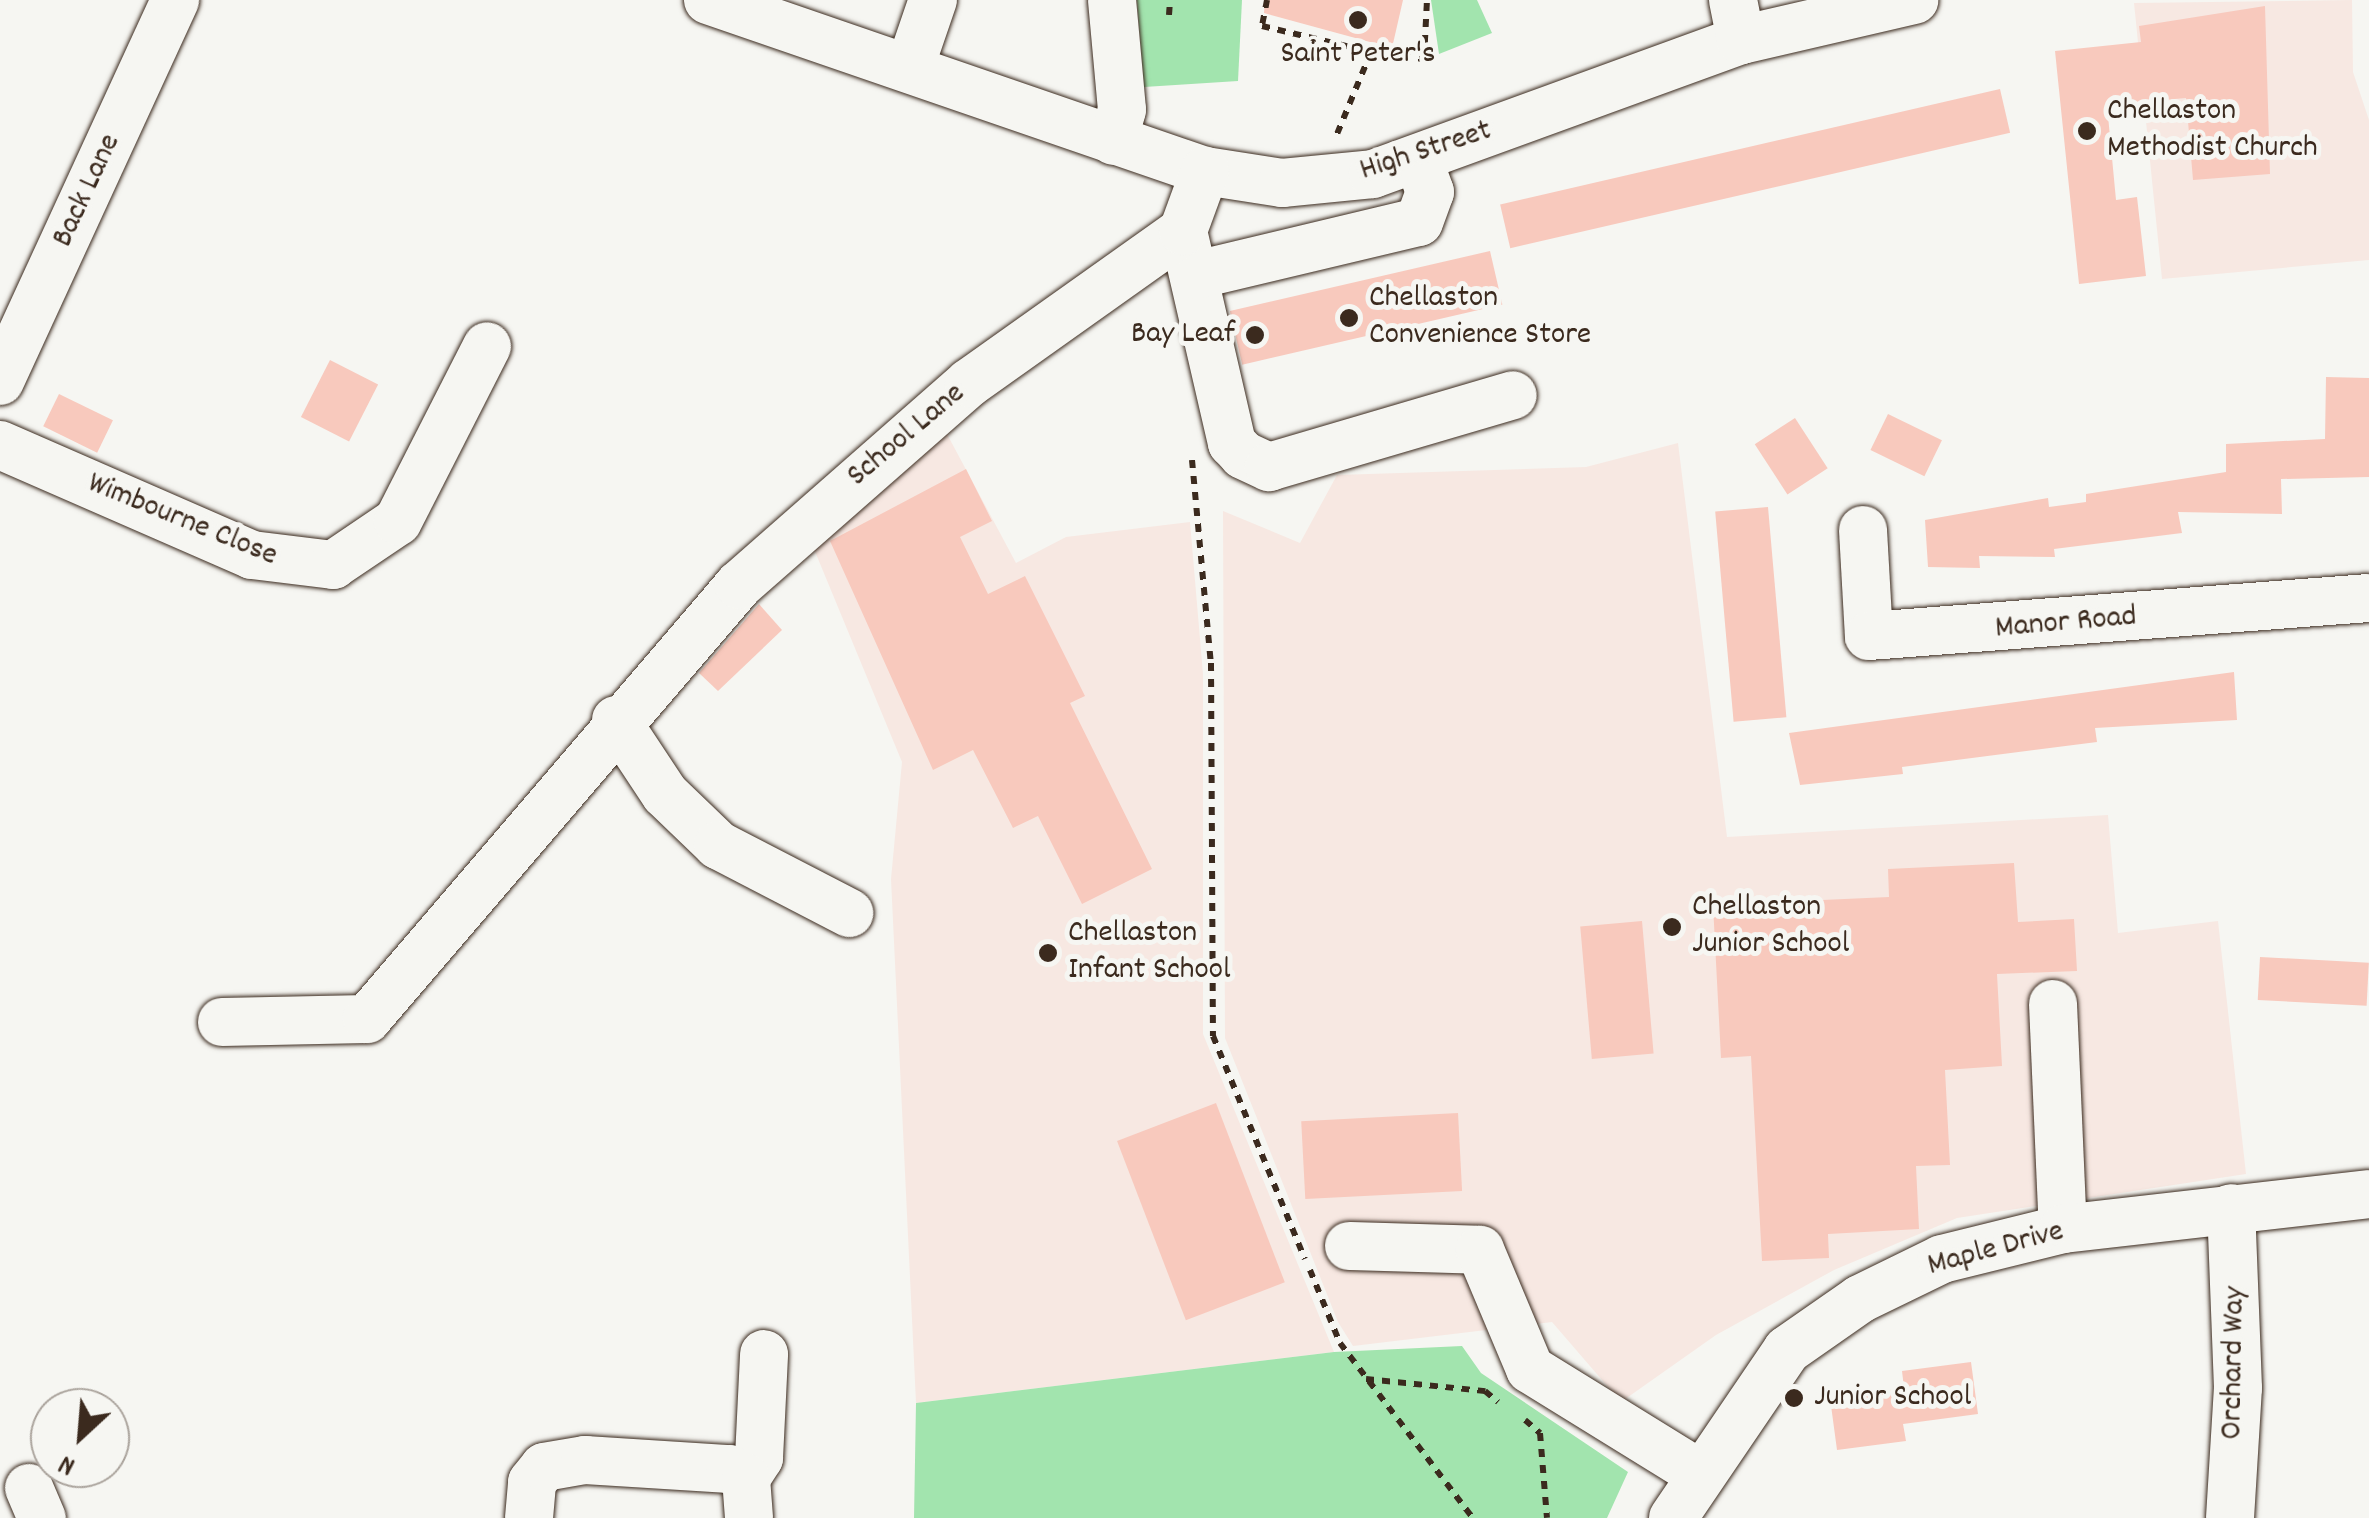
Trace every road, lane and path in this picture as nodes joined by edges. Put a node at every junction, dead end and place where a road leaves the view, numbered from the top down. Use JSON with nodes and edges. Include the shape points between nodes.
{"nodes":[{"id":1,"x":175,"y":0,"type":"edge"},
{"id":2,"x":708,"y":0,"type":"edge"},
{"id":3,"x":933,"y":0,"type":"edge"},
{"id":4,"x":1112,"y":0,"type":"edge"},
{"id":5,"x":1170,"y":0,"type":"edge"},
{"id":6,"x":1267,"y":0,"type":"edge"},
{"id":7,"x":1428,"y":0,"type":"edge"},
{"id":8,"x":1914,"y":0,"type":"edge"},
{"id":9,"x":1169,"y":15,"type":"dead end"},
{"id":10,"x":1737,"y":20,"type":"edge"},
{"id":11,"x":1371,"y":52,"type":"junction"},
{"id":12,"x":910,"y":68,"type":"junction"},
{"id":13,"x":1113,"y":141,"type":"junction"},
{"id":14,"x":1418,"y":160,"type":"junction"},
{"id":15,"x":1204,"y":171,"type":"junction"},
{"id":16,"x":1316,"y":181,"type":"junction"},
{"id":17,"x":1189,"y":253,"type":"junction"},
{"id":18,"x":487,"y":346,"type":"dead end"},
{"id":19,"x":0,"y":381,"type":"edge"},
{"id":20,"x":1514,"y":395,"type":"dead end"},
{"id":21,"x":0,"y":445,"type":"edge"},
{"id":22,"x":1192,"y":454,"type":"dead end"},
{"id":23,"x":1863,"y":530,"type":"dead end"},
{"id":24,"x":2369,"y":598,"type":"edge"},
{"id":25,"x":616,"y":720,"type":"junction"},
{"id":26,"x":850,"y":913,"type":"dead end"},
{"id":27,"x":2053,"y":1004,"type":"dead end"},
{"id":28,"x":222,"y":1022,"type":"dead end"},
{"id":29,"x":2369,"y":1194,"type":"edge"},
{"id":30,"x":2231,"y":1208,"type":"junction"},
{"id":31,"x":2063,"y":1229,"type":"junction"},
{"id":32,"x":1349,"y":1246,"type":"dead end"},
{"id":33,"x":764,"y":1354,"type":"dead end"},
{"id":34,"x":1364,"y":1379,"type":"junction"},
{"id":35,"x":1697,"y":1472,"type":"junction"},
{"id":36,"x":748,"y":1498,"type":"edge"},
{"id":37,"x":529,"y":1518,"type":"edge"},
{"id":38,"x":1473,"y":1518,"type":"edge"},
{"id":39,"x":1547,"y":1518,"type":"edge"},
{"id":40,"x":1673,"y":1518,"type":"edge"},
{"id":41,"x":2230,"y":1518,"type":"edge"}],
"edges":[{"from":1,"to":19,"type":"street","name":"Back Lane"},
{"from":2,"to":12,"type":"street","name":"High Street"},
{"from":3,"to":12,"type":"street"},
{"from":4,"to":13,"type":"street","via":[[1122,110]]},
{"from":5,"to":9,"type":"path"},
{"from":6,"to":11,"type":"path","via":[[1262,26]]},
{"from":7,"to":11,"type":"path","via":[[1424,58]]},
{"from":8,"to":10,"type":"street","name":"High Street"},
{"from":10,"to":14,"type":"street","name":"High Street"},
{"from":11,"to":16,"type":"path"},
{"from":12,"to":13,"type":"street","name":"High Street"},
{"from":13,"to":15,"type":"street","name":"High Street"},
{"from":14,"to":16,"type":"street","name":"High Street"},
{"from":14,"to":17,"type":"street","via":[[1430,192],[1419,222]]},
{"from":15,"to":16,"type":"street","name":"High Street"},
{"from":15,"to":17,"type":"street"},
{"from":17,"to":20,"type":"street","via":[[1232,443],[1268,467]]},
{"from":17,"to":25,"type":"street","name":"School Lane","via":[[880,456],[738,585]]},
{"from":18,"to":21,"type":"street","name":"Wimbourne Close","via":[[398,520],[333,565],[252,555]]},
{"from":22,"to":34,"type":"path","via":[[1211,663],[1214,1036],[1340,1344]]},
{"from":23,"to":24,"type":"street","name":"Manor Road","via":[[1869,636]]},
{"from":25,"to":26,"type":"street","via":[[665,794],[718,845]]},
{"from":25,"to":28,"type":"street","name":"School Lane","via":[[368,1019]]},
{"from":27,"to":31,"type":"street"},
{"from":29,"to":30,"type":"street","name":"Maple Drive"},
{"from":30,"to":31,"type":"street","name":"Maple Drive"},
{"from":30,"to":41,"type":"street","name":"Orchard Way","via":[[2238,1388]]},
{"from":31,"to":35,"type":"street","name":"Maple Drive","via":[[1942,1259],[1821,1323],[1764,1374]]},
{"from":32,"to":35,"type":"street","via":[[1480,1250],[1530,1369]]},
{"from":33,"to":36,"type":"street","via":[[759,1458]]},
{"from":34,"to":38,"type":"path"},
{"from":34,"to":39,"type":"path","via":[[1485,1391],[1523,1419],[1540,1433]]},
{"from":35,"to":40,"type":"street","name":"Maple Drive"},
{"from":36,"to":37,"type":"street","via":[[730,1469],[559,1460],[532,1482]]}]}
